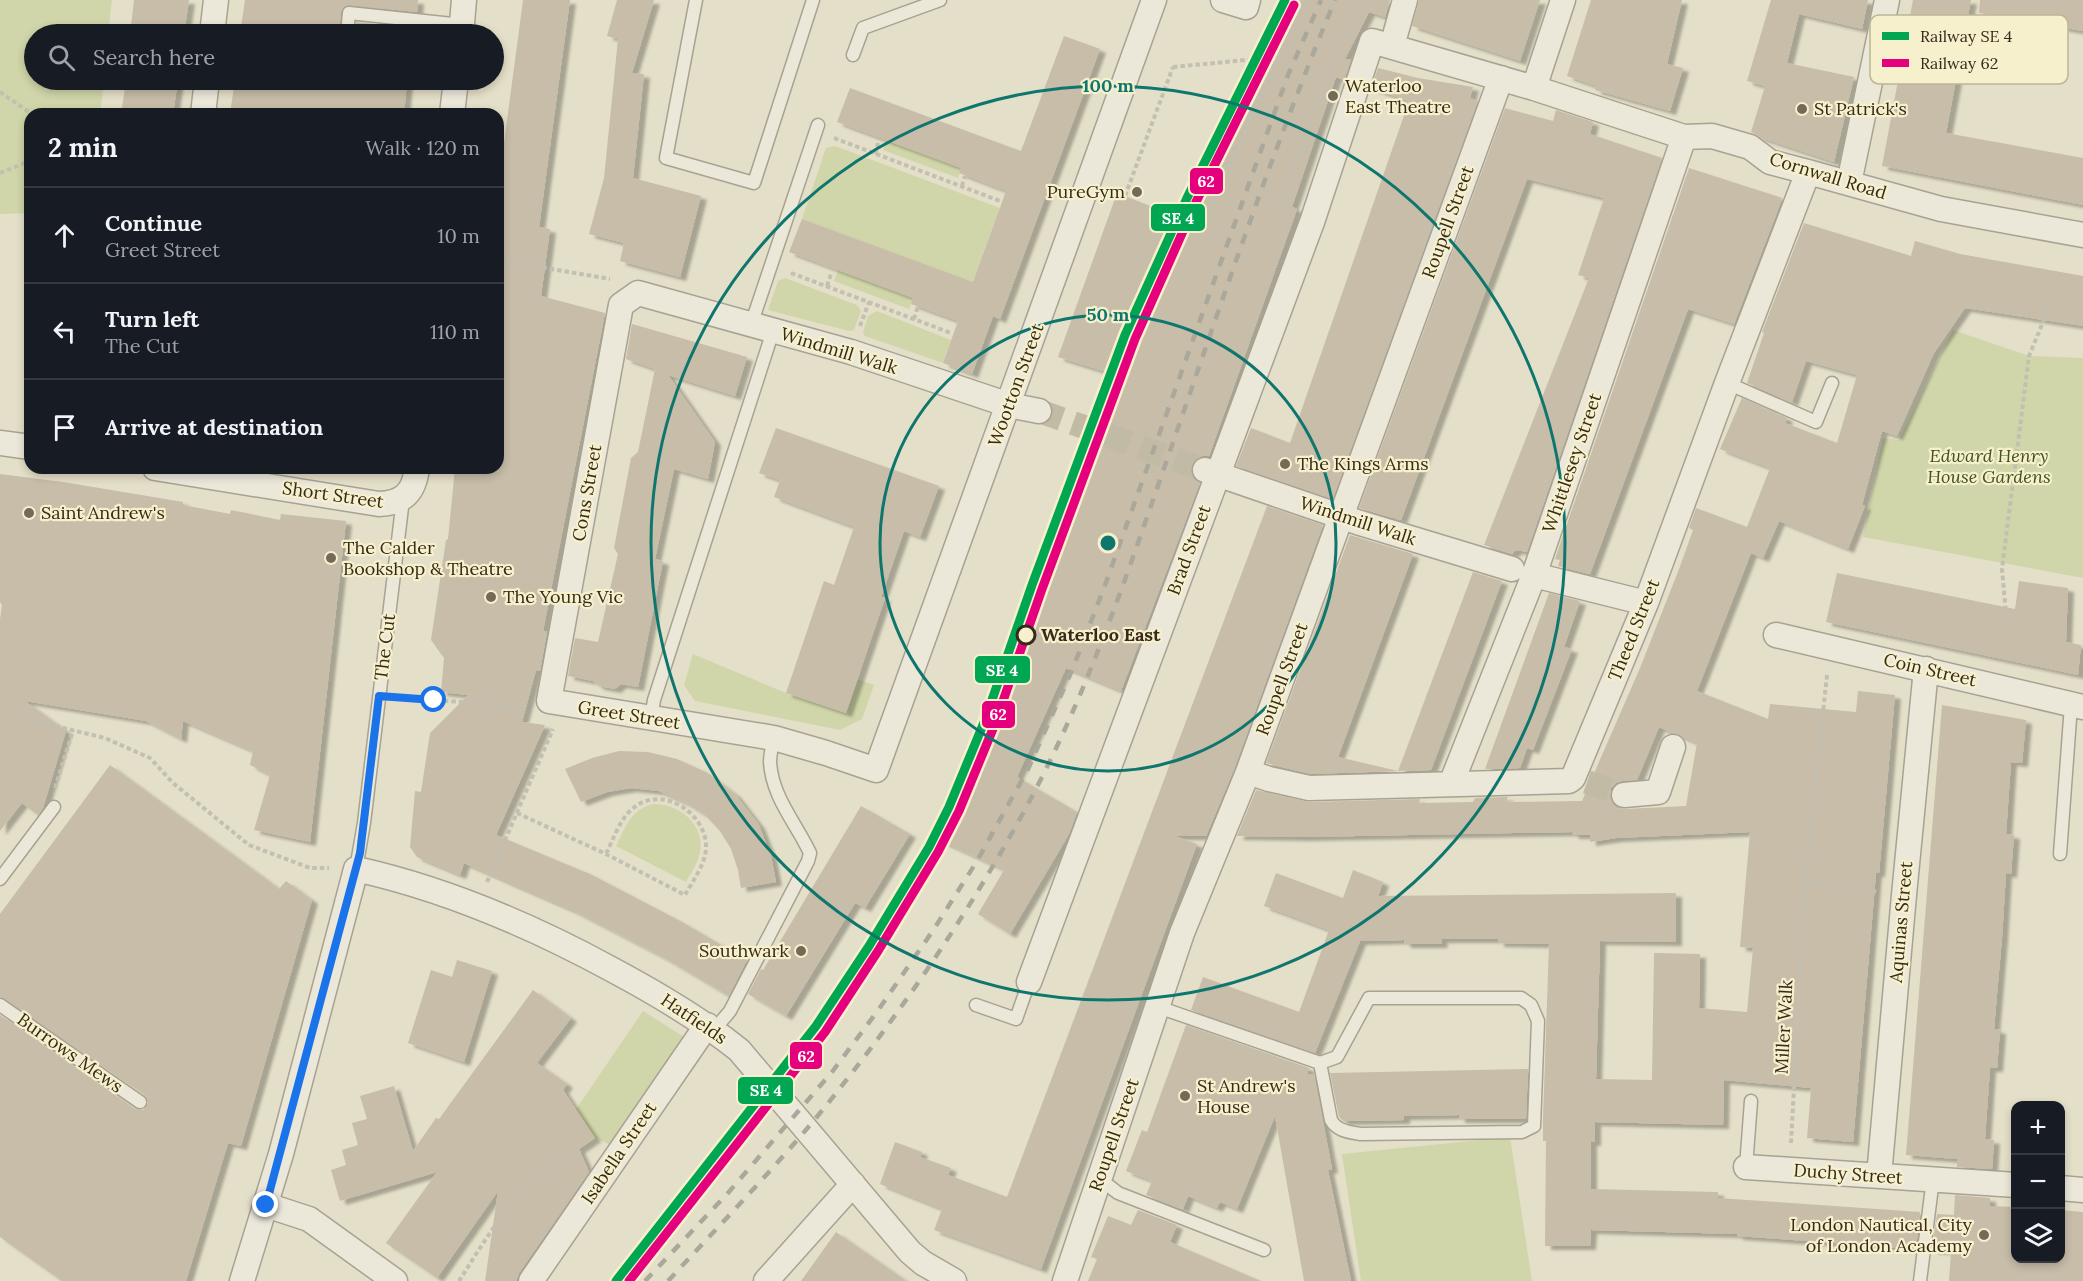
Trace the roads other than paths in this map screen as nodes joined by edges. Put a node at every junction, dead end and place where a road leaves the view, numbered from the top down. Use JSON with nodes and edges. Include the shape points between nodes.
{"nodes":[{"id":1,"x":216,"y":0,"type":"edge"},
{"id":2,"x":465,"y":0,"type":"edge"},
{"id":3,"x":696,"y":0,"type":"edge"},
{"id":4,"x":813,"y":0,"type":"edge"},
{"id":5,"x":940,"y":0,"type":"edge"},
{"id":6,"x":1154,"y":0,"type":"edge"},
{"id":7,"x":1405,"y":0,"type":"edge"},
{"id":8,"x":1563,"y":0,"type":"edge"},
{"id":9,"x":1887,"y":0,"type":"edge"},
{"id":10,"x":1884,"y":15,"type":"edge"},
{"id":11,"x":213,"y":24,"type":"edge"},
{"id":12,"x":348,"y":24,"type":"edge"},
{"id":13,"x":422,"y":24,"type":"edge"},
{"id":14,"x":462,"y":24,"type":"edge"},
{"id":15,"x":1382,"y":43,"type":"junction"},
{"id":16,"x":853,"y":55,"type":"dead end"},
{"id":17,"x":1502,"y":78,"type":"junction"},
{"id":18,"x":1870,"y":82,"type":"edge"},
{"id":19,"x":1534,"y":88,"type":"junction"},
{"id":20,"x":206,"y":90,"type":"edge"},
{"id":21,"x":455,"y":90,"type":"edge"},
{"id":22,"x":204,"y":108,"type":"edge"},
{"id":23,"x":453,"y":108,"type":"edge"},
{"id":24,"x":817,"y":129,"type":"road end"},
{"id":25,"x":1684,"y":137,"type":"junction"},
{"id":26,"x":1808,"y":172,"type":"junction"},
{"id":27,"x":1849,"y":183,"type":"junction"},
{"id":28,"x":2083,"y":235,"type":"edge"},
{"id":29,"x":628,"y":287,"type":"joint"},
{"id":30,"x":762,"y":328,"type":"junction"},
{"id":31,"x":1727,"y":383,"type":"junction"},
{"id":32,"x":1832,"y":383,"type":"dead end"},
{"id":33,"x":1009,"y":405,"type":"junction"},
{"id":34,"x":1039,"y":411,"type":"tunnel mouth"},
{"id":35,"x":0,"y":442,"type":"edge"},
{"id":36,"x":24,"y":446,"type":"edge"},
{"id":37,"x":1211,"y":472,"type":"junction"},
{"id":38,"x":196,"y":474,"type":"edge"},
{"id":39,"x":415,"y":474,"type":"edge"},
{"id":40,"x":402,"y":499,"type":"junction"},
{"id":41,"x":1341,"y":517,"type":"junction"},
{"id":42,"x":1523,"y":572,"type":"junction"},
{"id":43,"x":1646,"y":603,"type":"junction"},
{"id":44,"x":1776,"y":635,"type":"dead end"},
{"id":45,"x":1926,"y":669,"type":"junction"},
{"id":46,"x":556,"y":703,"type":"joint"},
{"id":47,"x":2077,"y":706,"type":"edge"},
{"id":48,"x":651,"y":718,"type":"junction"},
{"id":49,"x":774,"y":738,"type":"junction"},
{"id":50,"x":1673,"y":747,"type":"dead end"},
{"id":51,"x":876,"y":770,"type":"joint"},
{"id":52,"x":1248,"y":772,"type":"junction"},
{"id":53,"x":1450,"y":784,"type":"junction"},
{"id":54,"x":1624,"y":795,"type":"tunnel mouth"},
{"id":55,"x":54,"y":807,"type":"road end"},
{"id":56,"x":2060,"y":854,"type":"dead end"},
{"id":57,"x":346,"y":869,"type":"junction"},
{"id":58,"x":0,"y":879,"type":"edge"},
{"id":59,"x":1029,"y":982,"type":"joint"},
{"id":60,"x":0,"y":1005,"type":"edge"},
{"id":61,"x":976,"y":1005,"type":"dead end"},
{"id":62,"x":1158,"y":1007,"type":"junction"},
{"id":63,"x":711,"y":1028,"type":"junction"},
{"id":64,"x":1320,"y":1063,"type":"junction"},
{"id":65,"x":1751,"y":1101,"type":"dead end"},
{"id":66,"x":140,"y":1102,"type":"dead end"},
{"id":67,"x":1746,"y":1167,"type":"joint"},
{"id":68,"x":1879,"y":1176,"type":"junction"},
{"id":69,"x":1933,"y":1179,"type":"junction"},
{"id":70,"x":853,"y":1184,"type":"junction"},
{"id":71,"x":1097,"y":1185,"type":"junction"},
{"id":72,"x":2011,"y":1185,"type":"edge"},
{"id":73,"x":2065,"y":1188,"type":"edge"},
{"id":74,"x":2083,"y":1190,"type":"edge"},
{"id":75,"x":266,"y":1205,"type":"junction"},
{"id":76,"x":1264,"y":1250,"type":"dead end"},
{"id":77,"x":242,"y":1281,"type":"edge"},
{"id":78,"x":395,"y":1281,"type":"edge"},
{"id":79,"x":531,"y":1281,"type":"edge"},
{"id":80,"x":766,"y":1281,"type":"edge"},
{"id":81,"x":954,"y":1281,"type":"edge"},
{"id":82,"x":1065,"y":1281,"type":"edge"},
{"id":83,"x":1920,"y":1281,"type":"edge"}],
"edges":[{"from":1,"to":11,"type":"street"},
{"from":2,"to":14,"type":"street"},
{"from":3,"to":4,"type":"lane","via":[[666,158],[754,183]]},
{"from":5,"to":16,"type":"lane","via":[[863,28]]},
{"from":6,"to":33,"type":"street","name":"Wootton Street"},
{"from":7,"to":15,"type":"street","name":"Brad Street"},
{"from":8,"to":19,"type":"street"},
{"from":9,"to":10,"type":"street"},
{"from":12,"to":13,"type":"lane","via":[[350,13]]},
{"from":15,"to":17,"type":"street","name":"Cornwall Road"},
{"from":15,"to":37,"type":"street","name":"Brad Street"},
{"from":17,"to":19,"type":"street","name":"Cornwall Road"},
{"from":17,"to":41,"type":"street","name":"Roupell Street"},
{"from":18,"to":27,"type":"street"},
{"from":19,"to":25,"type":"street","name":"Cornwall Road"},
{"from":20,"to":22,"type":"street"},
{"from":21,"to":23,"type":"street"},
{"from":24,"to":30,"type":"lane","via":[[770,266]]},
{"from":25,"to":26,"type":"street","name":"Cornwall Road","via":[[1712,136],[1750,147],[1770,162]]},
{"from":25,"to":42,"type":"street","name":"Whittlesey Street"},
{"from":26,"to":27,"type":"street","name":"Cornwall Road"},
{"from":26,"to":31,"type":"street","name":"Theed Street"},
{"from":27,"to":28,"type":"street","name":"Cornwall Road","via":[[1941,209]]},
{"from":29,"to":30,"type":"street","name":"Windmill Walk"},
{"from":29,"to":46,"type":"street","name":"Cons Street","via":[[621,305]]},
{"from":30,"to":33,"type":"street","name":"Windmill Walk","via":[[850,352]]},
{"from":30,"to":48,"type":"lane"},
{"from":31,"to":32,"type":"lane","via":[[1816,422]]},
{"from":31,"to":43,"type":"street","name":"Theed Street"},
{"from":33,"to":34,"type":"street","name":"Windmill Walk"},
{"from":33,"to":51,"type":"street","name":"Wootton Street"},
{"from":35,"to":36,"type":"street"},
{"from":37,"to":41,"type":"street","name":"Windmill Walk"},
{"from":37,"to":59,"type":"street","name":"Brad Street","via":[[1072,843]]},
{"from":38,"to":40,"type":"street","name":"Short Street","via":[[379,504]]},
{"from":39,"to":40,"type":"street","name":"The Cut","via":[[411,489]]},
{"from":40,"to":57,"type":"lane","name":"The Cut","via":[[362,843]]},
{"from":41,"to":42,"type":"street","name":"Windmill Walk"},
{"from":41,"to":52,"type":"street","name":"Roupell Street"},
{"from":42,"to":43,"type":"street","name":"Windmill Walk"},
{"from":42,"to":53,"type":"street","name":"Whittlesey Street"},
{"from":43,"to":53,"type":"street","name":"Theed Street","via":[[1580,780]]},
{"from":44,"to":45,"type":"street","name":"Coin Street"},
{"from":45,"to":47,"type":"street","name":"Coin Street"},
{"from":45,"to":68,"type":"street","name":"Aquinas Street"},
{"from":46,"to":48,"type":"street","name":"Greet Street"},
{"from":47,"to":56,"type":"lane"},
{"from":48,"to":49,"type":"street","name":"Greet Street"},
{"from":49,"to":51,"type":"street","name":"Greet Street"},
{"from":49,"to":63,"type":"lane","via":[[770,760],[773,779],[786,813],[810,853],[730,1011]]},
{"from":50,"to":54,"type":"street","via":[[1658,792]]},
{"from":52,"to":53,"type":"street","name":"Theed Street","via":[[1309,788]]},
{"from":52,"to":62,"type":"street","name":"Roupell Street","via":[[1182,933]]},
{"from":55,"to":58,"type":"lane"},
{"from":57,"to":63,"type":"street","name":"Hatfields","via":[[397,879],[476,905],[529,928],[650,990]]},
{"from":57,"to":75,"type":"street","name":"The Cut"},
{"from":59,"to":61,"type":"lane","name":"Brad Street","via":[[1016,1019]]},
{"from":60,"to":66,"type":"lane","name":"Burrows Mews"},
{"from":62,"to":64,"type":"lane"},
{"from":62,"to":71,"type":"street","name":"Roupell Street"},
{"from":63,"to":70,"type":"street","name":"Hatfields","via":[[738,1050]]},
{"from":63,"to":79,"type":"street","name":"Isabella Street","via":[[616,1155]]},
{"from":64,"to":64,"type":"lane","via":[[1337,1057],[1369,998],[1521,998],[1531,1005],[1538,1021],[1534,1126],[1522,1132],[1360,1134],[1341,1130],[1331,1120]]},
{"from":65,"to":67,"type":"lane","name":"Duchy Street"},
{"from":67,"to":68,"type":"street","name":"Duchy Street"},
{"from":68,"to":69,"type":"street","name":"Duchy Street"},
{"from":69,"to":72,"type":"street","name":"Duchy Street"},
{"from":69,"to":83,"type":"lane"},
{"from":70,"to":80,"type":"street"},
{"from":70,"to":81,"type":"street","name":"Hatfields","via":[[910,1252]]},
{"from":71,"to":76,"type":"lane","via":[[1109,1186],[1118,1193]]},
{"from":71,"to":82,"type":"street","name":"Roupell Street"},
{"from":73,"to":74,"type":"street"},
{"from":75,"to":77,"type":"street","name":"The Cut"},
{"from":75,"to":78,"type":"street","via":[[309,1219]]}]}
